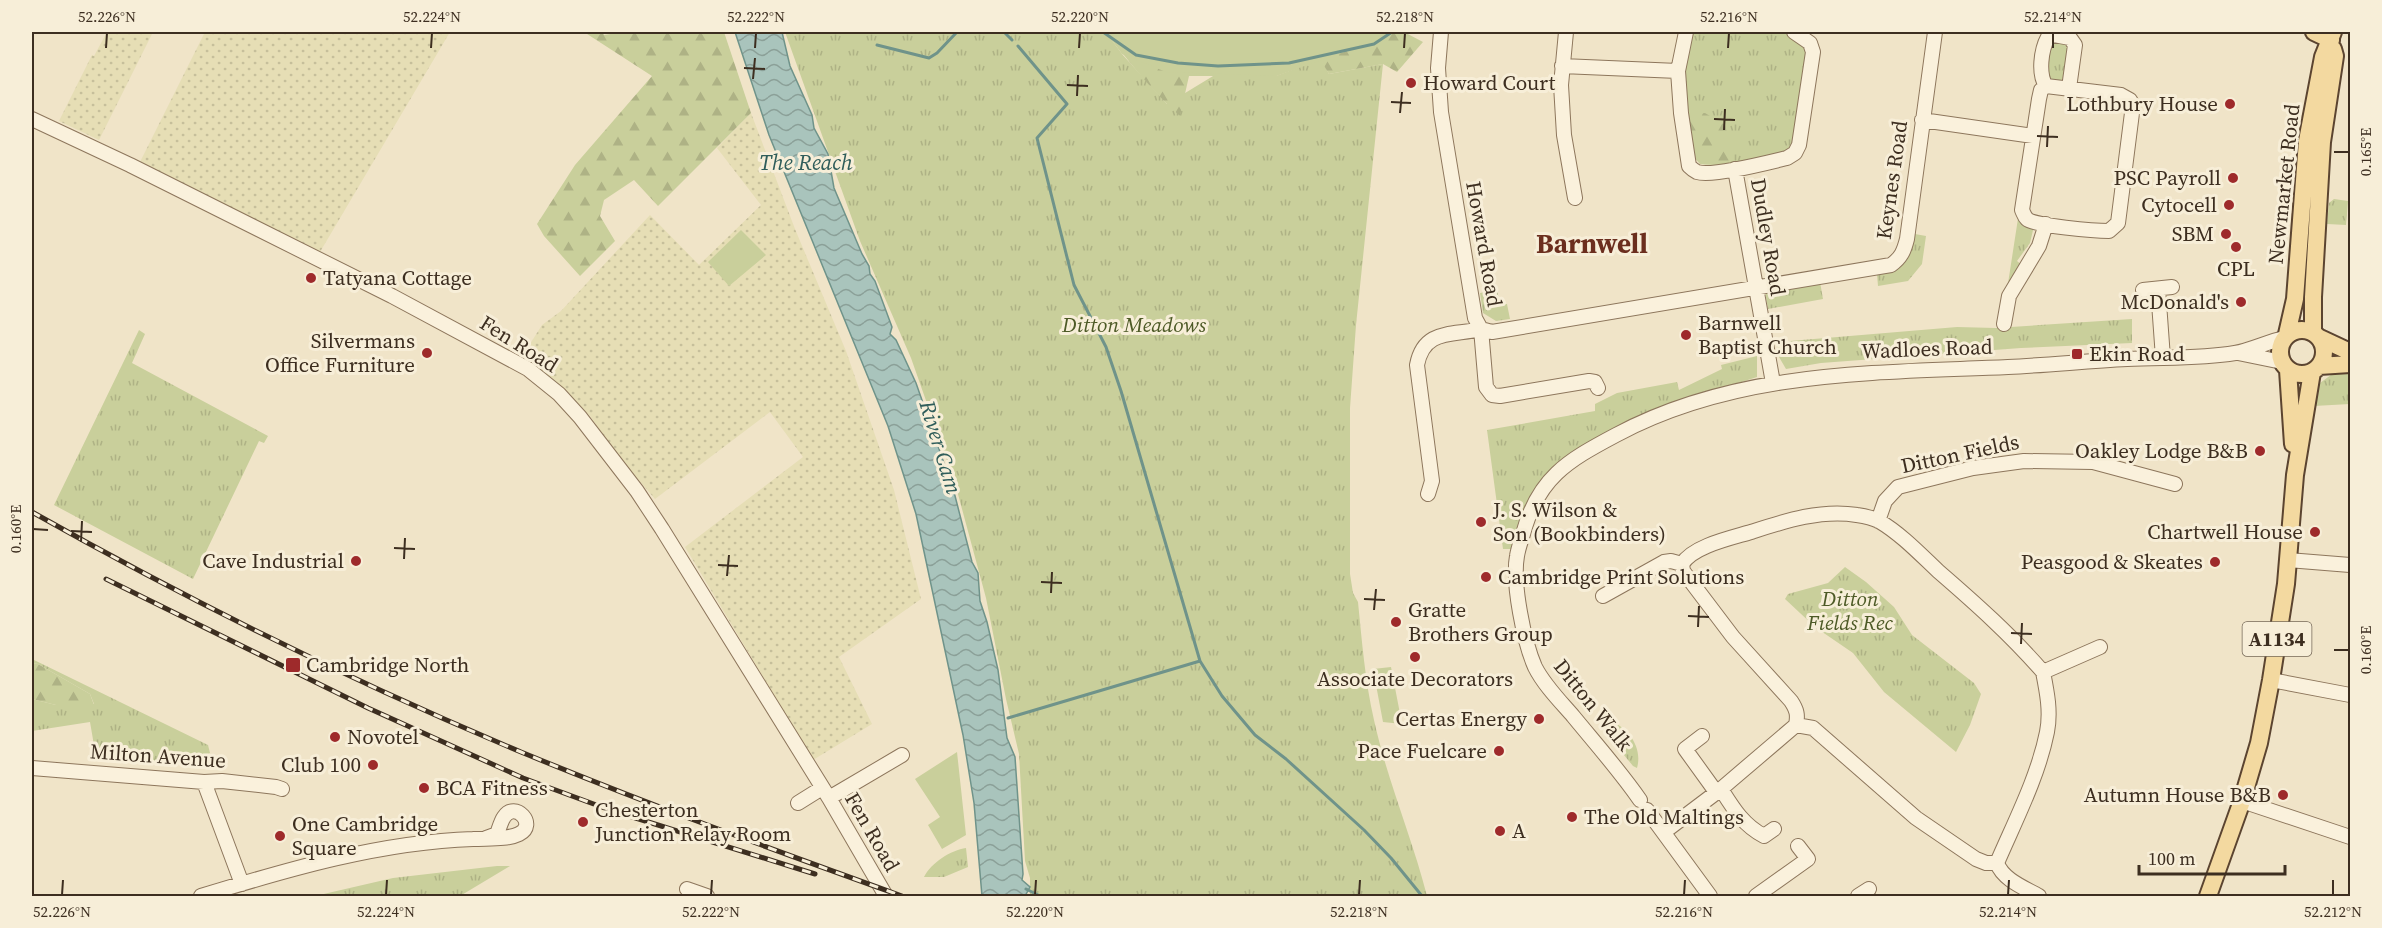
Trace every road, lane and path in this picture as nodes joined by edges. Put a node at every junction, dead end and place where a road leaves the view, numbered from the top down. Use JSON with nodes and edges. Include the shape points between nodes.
{"nodes":[{"id":1,"x":1442,"y":32,"type":"edge"},
{"id":2,"x":1566,"y":32,"type":"edge"},
{"id":3,"x":1686,"y":32,"type":"edge"},
{"id":4,"x":1794,"y":32,"type":"edge"},
{"id":5,"x":1935,"y":32,"type":"edge"},
{"id":6,"x":2314,"y":32,"type":"edge"},
{"id":7,"x":2046,"y":34,"type":"edge"},
{"id":8,"x":2335,"y":34,"type":"edge"},
{"id":9,"x":1562,"y":66,"type":"junction"},
{"id":10,"x":1678,"y":71,"type":"junction"},
{"id":11,"x":2046,"y":86,"type":"junction"},
{"id":12,"x":2069,"y":88,"type":"junction"},
{"id":13,"x":32,"y":119,"type":"edge"},
{"id":14,"x":1922,"y":120,"type":"junction"},
{"id":15,"x":2033,"y":136,"type":"junction"},
{"id":16,"x":1735,"y":169,"type":"junction"},
{"id":17,"x":1575,"y":198,"type":"dead end"},
{"id":18,"x":2046,"y":224,"type":"junction"},
{"id":19,"x":1756,"y":288,"type":"junction"},
{"id":20,"x":2143,"y":290,"type":"dead end"},
{"id":21,"x":2004,"y":324,"type":"dead end"},
{"id":22,"x":1481,"y":328,"type":"junction"},
{"id":23,"x":2316,"y":335,"type":"junction"},
{"id":24,"x":2285,"y":336,"type":"junction"},
{"id":25,"x":2350,"y":352,"type":"edge"},
{"id":26,"x":2235,"y":353,"type":"junction"},
{"id":27,"x":2163,"y":358,"type":"junction"},
{"id":28,"x":2350,"y":364,"type":"edge"},
{"id":29,"x":2285,"y":366,"type":"junction"},
{"id":30,"x":2316,"y":369,"type":"junction"},
{"id":31,"x":1773,"y":383,"type":"junction"},
{"id":32,"x":1599,"y":388,"type":"dead end"},
{"id":33,"x":2295,"y":475,"type":"junction"},
{"id":34,"x":2175,"y":484,"type":"dead end"},
{"id":35,"x":1428,"y":494,"type":"dead end"},
{"id":36,"x":1878,"y":521,"type":"junction"},
{"id":37,"x":1516,"y":558,"type":"joint"},
{"id":38,"x":2288,"y":560,"type":"junction"},
{"id":39,"x":1682,"y":564,"type":"junction"},
{"id":40,"x":2350,"y":565,"type":"edge"},
{"id":41,"x":1603,"y":596,"type":"dead end"},
{"id":42,"x":2100,"y":647,"type":"dead end"},
{"id":43,"x":2043,"y":672,"type":"junction"},
{"id":44,"x":2271,"y":680,"type":"junction"},
{"id":45,"x":2350,"y":695,"type":"edge"},
{"id":46,"x":1796,"y":725,"type":"junction"},
{"id":47,"x":1702,"y":736,"type":"dead end"},
{"id":48,"x":903,"y":755,"type":"dead end"},
{"id":49,"x":32,"y":768,"type":"edge"},
{"id":50,"x":204,"y":782,"type":"junction"},
{"id":51,"x":282,"y":789,"type":"dead end"},
{"id":52,"x":1719,"y":790,"type":"junction"},
{"id":53,"x":825,"y":793,"type":"junction"},
{"id":54,"x":2242,"y":801,"type":"junction"},
{"id":55,"x":798,"y":803,"type":"dead end"},
{"id":56,"x":501,"y":823,"type":"junction"},
{"id":57,"x":1774,"y":830,"type":"dead end"},
{"id":58,"x":1664,"y":832,"type":"junction"},
{"id":59,"x":515,"y":836,"type":"junction"},
{"id":60,"x":2350,"y":837,"type":"edge"},
{"id":61,"x":486,"y":838,"type":"junction"},
{"id":62,"x":1798,"y":846,"type":"dead end"},
{"id":63,"x":1997,"y":863,"type":"junction"},
{"id":64,"x":242,"y":884,"type":"junction"},
{"id":65,"x":687,"y":889,"type":"dead end"},
{"id":66,"x":201,"y":897,"type":"edge"},
{"id":67,"x":707,"y":897,"type":"edge"},
{"id":68,"x":886,"y":897,"type":"edge"},
{"id":69,"x":1710,"y":897,"type":"edge"},
{"id":70,"x":1756,"y":897,"type":"edge"},
{"id":71,"x":2039,"y":897,"type":"edge"},
{"id":72,"x":2208,"y":897,"type":"edge"}],
"edges":[{"from":1,"to":22,"type":"street","name":"Howard Road","via":[[1438,68],[1441,112],[1475,318]]},
{"from":2,"to":9,"type":"street"},
{"from":3,"to":10,"type":"street","name":"Dudley Road"},
{"from":4,"to":16,"type":"street","name":"Dudley Road","via":[[1810,44],[1813,52],[1799,145],[1787,158]]},
{"from":5,"to":14,"type":"street","name":"Keynes Road"},
{"from":6,"to":8,"type":"main road"},
{"from":7,"to":11,"type":"street","via":[[2041,75]]},
{"from":7,"to":12,"type":"street","via":[[2073,40],[2075,54]]},
{"from":8,"to":23,"type":"main road","name":"Newmarket Road","via":[[2322,142]]},
{"from":8,"to":24,"type":"main road","name":"Newmarket Road","via":[[2324,57],[2307,141],[2295,299]]},
{"from":9,"to":10,"type":"street"},
{"from":9,"to":17,"type":"street","via":[[1564,135]]},
{"from":10,"to":16,"type":"street","name":"Dudley Road","via":[[1689,166],[1698,172]]},
{"from":11,"to":12,"type":"street"},
{"from":11,"to":15,"type":"street","via":[[2041,90]]},
{"from":12,"to":18,"type":"street","via":[[2121,95],[2133,105],[2118,223],[2109,231]]},
{"from":13,"to":53,"type":"street","name":"Fen Road","via":[[392,296],[510,358],[550,387],[580,417],[638,491]]},
{"from":14,"to":15,"type":"street"},
{"from":14,"to":19,"type":"street","name":"Keynes Road","via":[[1902,256],[1891,265]]},
{"from":15,"to":18,"type":"street","via":[[2022,210],[2028,221]]},
{"from":16,"to":19,"type":"street","name":"Dudley Road"},
{"from":18,"to":21,"type":"street","via":[[2039,246],[2009,296]]},
{"from":19,"to":22,"type":"street","name":"Howard Road","via":[[1492,332]]},
{"from":19,"to":31,"type":"street","name":"Dudley Road"},
{"from":20,"to":27,"type":"street","via":[[2165,288]]},
{"from":22,"to":32,"type":"street","via":[[1485,380],[1492,395],[1589,381]]},
{"from":22,"to":35,"type":"street","via":[[1437,336],[1419,352],[1418,381],[1432,481]]},
{"from":23,"to":24,"type":"main road","via":[[2300,329]]},
{"from":23,"to":25,"type":"main road"},
{"from":23,"to":30,"type":"main road","name":"Newmarket Road","number":"A1134","via":[[2324,347],[2324,357]]},
{"from":24,"to":26,"type":"street","name":"Wadloes Road"},
{"from":24,"to":29,"type":"main road","name":"Newmarket Road","number":"A1134","via":[[2280,347]]},
{"from":26,"to":27,"type":"street","name":"Wadloes Road"},
{"from":26,"to":29,"type":"street","name":"Wadloes Road"},
{"from":27,"to":31,"type":"street","name":"Wadloes Road","via":[[1889,370]]},
{"from":28,"to":30,"type":"main road"},
{"from":29,"to":30,"type":"main road","via":[[2300,374]]},
{"from":29,"to":33,"type":"main road","name":"Newmarket Road","number":"A1134"},
{"from":30,"to":33,"type":"main road","name":"Newmarket Road","number":"A1134"},
{"from":31,"to":37,"type":"street","name":"Wadloes Road","via":[[1657,417],[1571,461],[1537,496]]},
{"from":33,"to":38,"type":"main road","name":"Newmarket Road","number":"A1134"},
{"from":34,"to":36,"type":"street","name":"Ditton Fields","via":[[2093,462],[2024,461],[1973,468],[1898,487],[1885,501]]},
{"from":36,"to":39,"type":"street","via":[[1839,512],[1810,515],[1710,545],[1690,554]]},
{"from":36,"to":43,"type":"street","via":[[2015,640]]},
{"from":37,"to":58,"type":"street","name":"Ditton Walk","via":[[1522,625],[1536,668]]},
{"from":38,"to":40,"type":"street"},
{"from":38,"to":44,"type":"main road","name":"Newmarket Road","number":"A1134"},
{"from":39,"to":41,"type":"street","via":[[1664,562]]},
{"from":39,"to":46,"type":"street","via":[[1683,571],[1733,637],[1791,701],[1796,710]]},
{"from":42,"to":43,"type":"street"},
{"from":43,"to":63,"type":"street","via":[[2047,732],[2036,770]]},
{"from":44,"to":45,"type":"street"},
{"from":44,"to":54,"type":"main road","name":"Newmarket Road","number":"A1134","via":[[2259,743]]},
{"from":46,"to":52,"type":"street"},
{"from":46,"to":63,"type":"street","via":[[1813,728],[1916,818],[1955,845],[1976,859]]},
{"from":47,"to":52,"type":"street","via":[[1685,749]]},
{"from":48,"to":53,"type":"street"},
{"from":49,"to":50,"type":"street","name":"Milton Avenue"},
{"from":50,"to":51,"type":"street","name":"Milton Avenue"},
{"from":50,"to":64,"type":"street"},
{"from":52,"to":57,"type":"street","via":[[1754,831],[1764,836]]},
{"from":52,"to":58,"type":"street"},
{"from":53,"to":55,"type":"street","name":"Fen Road"},
{"from":53,"to":68,"type":"street","name":"Fen Road"},
{"from":54,"to":60,"type":"street"},
{"from":54,"to":72,"type":"main road","name":"Newmarket Road","number":"A1134"},
{"from":56,"to":59,"type":"street","via":[[503,830]]},
{"from":56,"to":59,"type":"street","via":[[509,812],[523,814],[526,827]]},
{"from":56,"to":61,"type":"street","via":[[497,834]]},
{"from":58,"to":69,"type":"street","name":"Ditton Walk"},
{"from":59,"to":61,"type":"street"},
{"from":61,"to":64,"type":"street","via":[[408,844]]},
{"from":62,"to":70,"type":"street","via":[[1808,859]]},
{"from":63,"to":71,"type":"street","via":[[2011,880]]},
{"from":64,"to":66,"type":"street"},
{"from":65,"to":67,"type":"street"}]}
